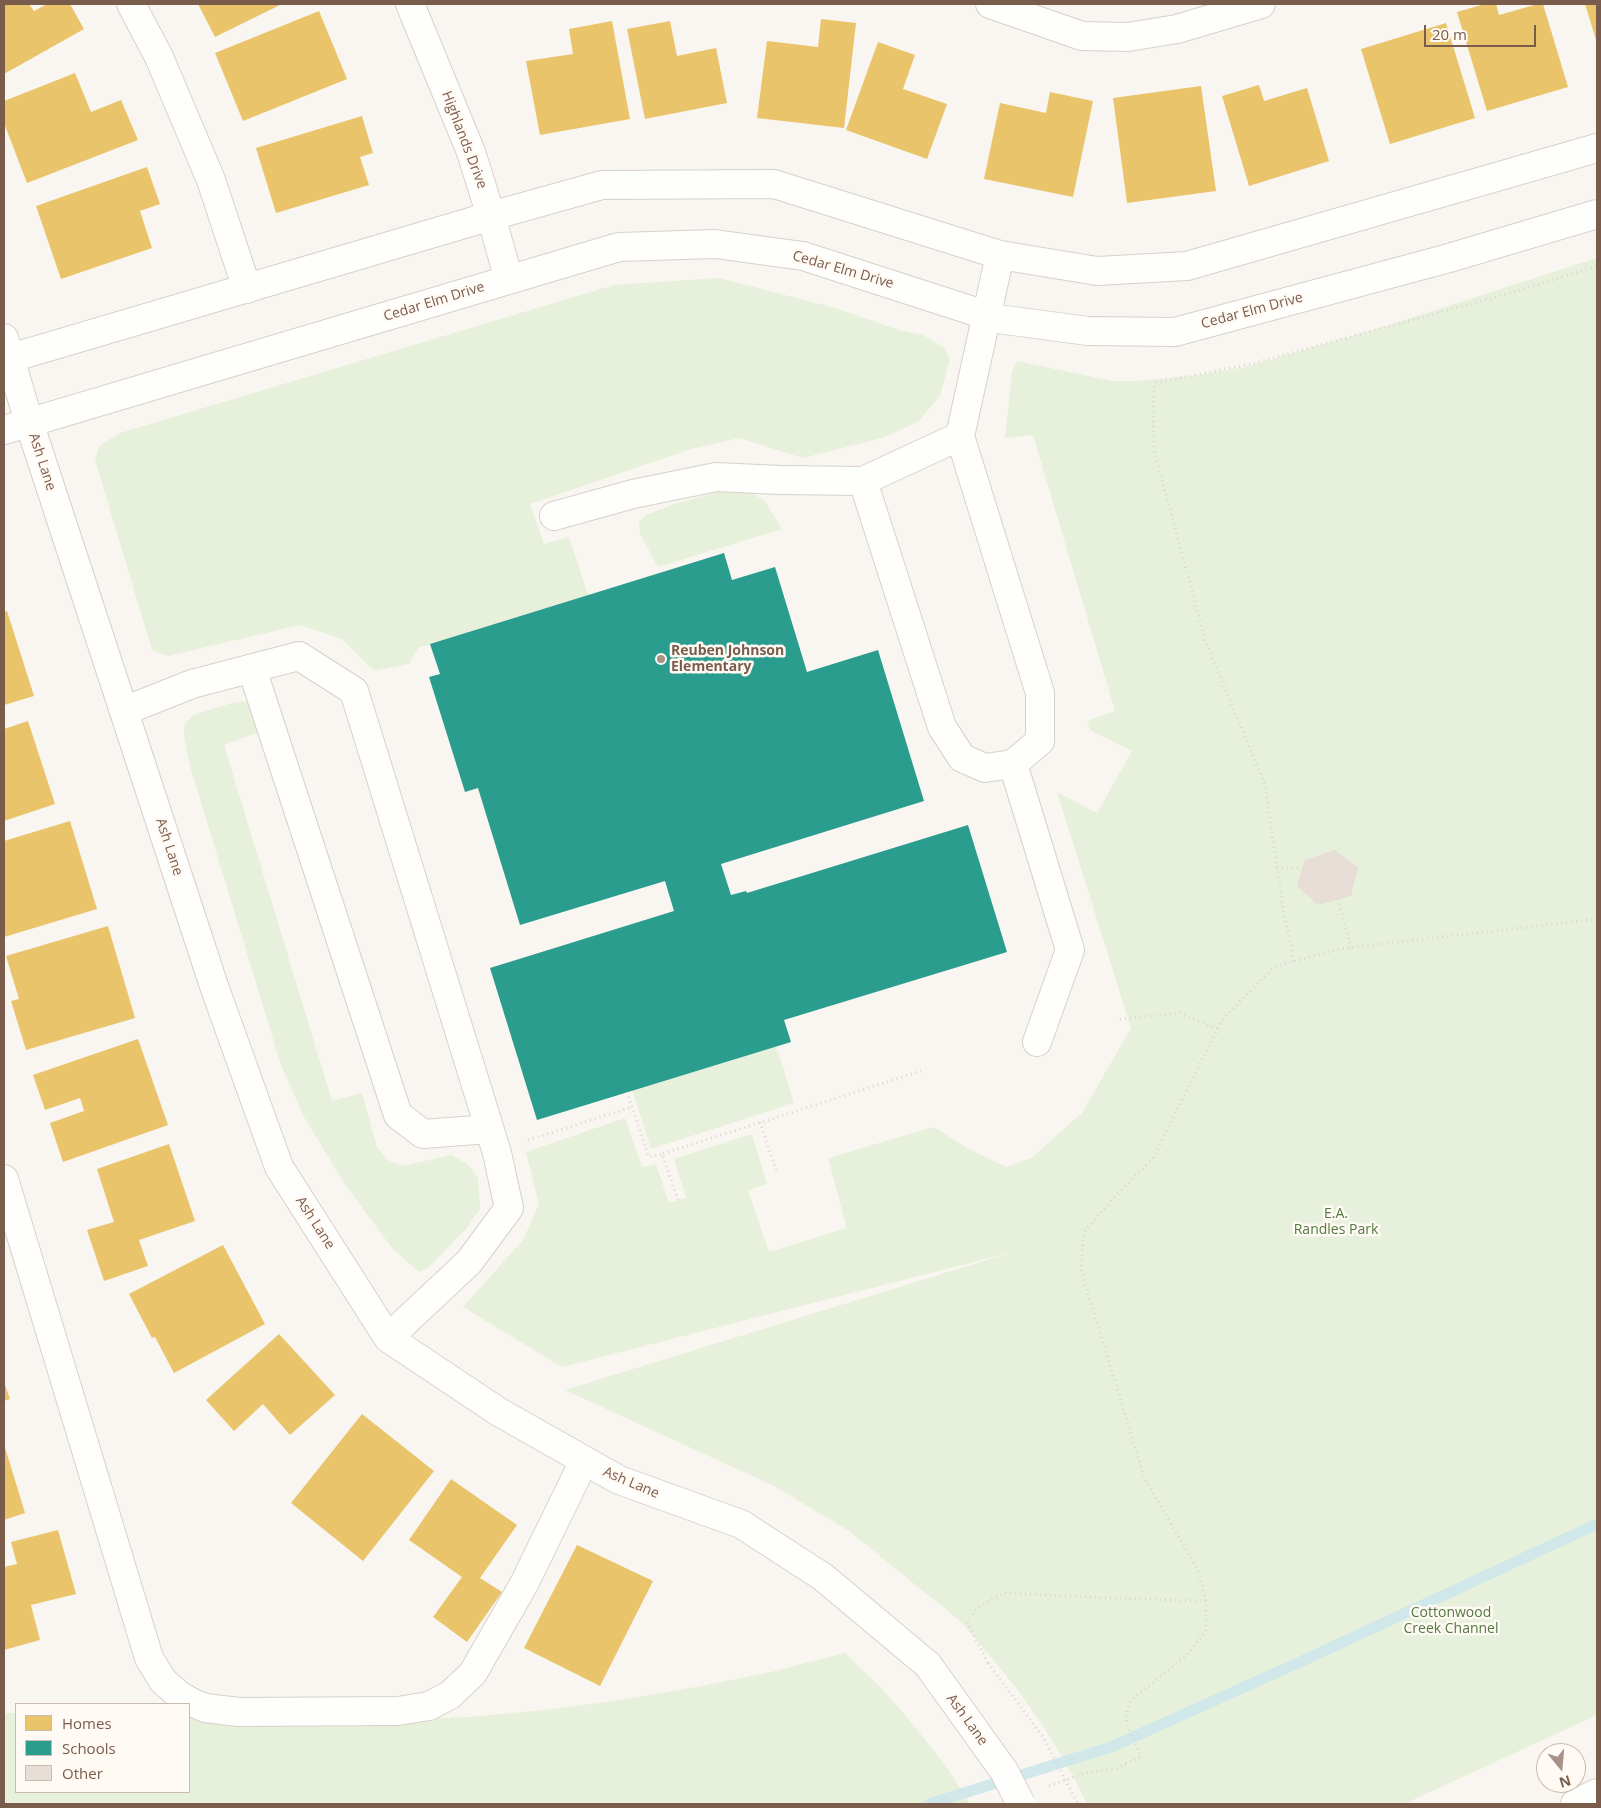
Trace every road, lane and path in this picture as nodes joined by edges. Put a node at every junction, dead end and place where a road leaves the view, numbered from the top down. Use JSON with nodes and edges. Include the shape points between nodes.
{"nodes":[{"id":1,"x":131,"y":4,"type":"edge"},
{"id":2,"x":410,"y":4,"type":"edge"},
{"id":3,"x":990,"y":4,"type":"edge"},
{"id":4,"x":1261,"y":4,"type":"edge"},
{"id":5,"x":1597,"y":148,"type":"edge"},
{"id":6,"x":1597,"y":214,"type":"edge"},
{"id":7,"x":492,"y":216,"type":"junction"},
{"id":8,"x":1000,"y":255,"type":"junction"},
{"id":9,"x":1597,"y":266,"type":"edge"},
{"id":10,"x":509,"y":280,"type":"junction"},
{"id":11,"x":247,"y":289,"type":"junction"},
{"id":12,"x":986,"y":315,"type":"junction"},
{"id":13,"x":6,"y":352,"type":"edge"},
{"id":14,"x":16,"y":426,"type":"edge"},
{"id":15,"x":960,"y":436,"type":"junction"},
{"id":16,"x":864,"y":481,"type":"junction"},
{"id":17,"x":554,"y":516,"type":"dead end"},
{"id":18,"x":252,"y":669,"type":"junction"},
{"id":19,"x":124,"y":711,"type":"junction"},
{"id":20,"x":1013,"y":764,"type":"junction"},
{"id":21,"x":1277,"y":868,"type":"junction"},
{"id":22,"x":1302,"y":868,"type":"dead end"},
{"id":23,"x":1338,"y":899,"type":"dead end"},
{"id":24,"x":1597,"y":919,"type":"edge"},
{"id":25,"x":1351,"y":948,"type":"junction"},
{"id":26,"x":1294,"y":961,"type":"junction"},
{"id":27,"x":1120,"y":1019,"type":"dead end"},
{"id":28,"x":1218,"y":1029,"type":"junction"},
{"id":29,"x":1037,"y":1042,"type":"dead end"},
{"id":30,"x":922,"y":1071,"type":"dead end"},
{"id":31,"x":627,"y":1092,"type":"dead end"},
{"id":32,"x":632,"y":1107,"type":"junction"},
{"id":33,"x":760,"y":1122,"type":"junction"},
{"id":34,"x":490,"y":1128,"type":"junction"},
{"id":35,"x":520,"y":1142,"type":"dead end"},
{"id":36,"x":662,"y":1154,"type":"junction"},
{"id":37,"x":777,"y":1173,"type":"dead end"},
{"id":38,"x":4,"y":1179,"type":"edge"},
{"id":39,"x":678,"y":1200,"type":"dead end"},
{"id":40,"x":388,"y":1338,"type":"junction"},
{"id":41,"x":584,"y":1460,"type":"junction"},
{"id":42,"x":1206,"y":1600,"type":"junction"},
{"id":43,"x":1597,"y":1793,"type":"edge"},
{"id":44,"x":1032,"y":1796,"type":"edge"},
{"id":45,"x":1078,"y":1804,"type":"edge"},
{"id":46,"x":1575,"y":1804,"type":"edge"}],
"edges":[{"from":1,"to":11,"type":"street","via":[[159,57],[211,180]]},
{"from":2,"to":7,"type":"street","name":"Highlands Drive","via":[[471,152]]},
{"from":3,"to":4,"type":"street","via":[[1082,36],[1128,36],[1177,29]]},
{"from":5,"to":8,"type":"street","via":[[1187,266],[1097,271]]},
{"from":6,"to":12,"type":"street","name":"Cedar Elm Drive","via":[[1449,258],[1175,332],[1088,331]]},
{"from":7,"to":8,"type":"street","via":[[602,185],[774,184]]},
{"from":7,"to":10,"type":"street","name":"Highlands Drive"},
{"from":7,"to":11,"type":"street"},
{"from":8,"to":12,"type":"street"},
{"from":9,"to":21,"type":"path","via":[[1511,293],[1251,364],[1155,383],[1154,450],[1205,640],[1265,786]]},
{"from":10,"to":12,"type":"street","name":"Cedar Elm Drive","via":[[619,248],[715,244],[802,256]]},
{"from":10,"to":14,"type":"street","name":"Cedar Elm Drive"},
{"from":11,"to":13,"type":"street"},
{"from":12,"to":15,"type":"street"},
{"from":13,"to":14,"type":"street","name":"Ash Lane"},
{"from":14,"to":19,"type":"street","name":"Ash Lane"},
{"from":15,"to":16,"type":"street"},
{"from":15,"to":20,"type":"street","via":[[1040,693],[1040,741]]},
{"from":16,"to":17,"type":"street","via":[[716,477],[633,494]]},
{"from":16,"to":20,"type":"street","via":[[942,727],[962,758],[985,768]]},
{"from":18,"to":19,"type":"street","via":[[192,684]]},
{"from":18,"to":34,"type":"street","via":[[398,1115],[423,1134]]},
{"from":18,"to":34,"type":"street","via":[[299,656],[354,691]]},
{"from":19,"to":40,"type":"street","name":"Ash Lane","via":[[214,986],[279,1167]]},
{"from":20,"to":29,"type":"street","via":[[1070,950]]},
{"from":21,"to":22,"type":"path"},
{"from":21,"to":26,"type":"path"},
{"from":23,"to":25,"type":"path"},
{"from":24,"to":25,"type":"path"},
{"from":25,"to":26,"type":"path"},
{"from":26,"to":28,"type":"path","via":[[1274,967],[1222,1020]]},
{"from":27,"to":28,"type":"path","via":[[1180,1013]]},
{"from":28,"to":42,"type":"path","via":[[1154,1158],[1084,1232],[1081,1270],[1144,1477],[1199,1572]]},
{"from":30,"to":33,"type":"path"},
{"from":31,"to":32,"type":"path"},
{"from":32,"to":35,"type":"path"},
{"from":32,"to":36,"type":"path","via":[[649,1157]]},
{"from":33,"to":36,"type":"path"},
{"from":33,"to":37,"type":"path"},
{"from":34,"to":40,"type":"street","via":[[509,1208],[469,1262]]},
{"from":36,"to":39,"type":"path"},
{"from":38,"to":41,"type":"street","via":[[149,1658],[163,1681],[191,1702],[205,1708],[239,1712],[398,1711],[429,1706],[450,1695],[473,1673],[524,1584]]},
{"from":40,"to":41,"type":"street","name":"Ash Lane","via":[[499,1412]]},
{"from":41,"to":44,"type":"street","name":"Ash Lane","bridge":true,"via":[[619,1480],[741,1524],[824,1577],[928,1666],[1004,1771]]},
{"from":42,"to":44,"type":"path","via":[[1206,1631],[1185,1657],[1130,1701],[1127,1724],[1141,1756],[1117,1768],[1085,1773]]},
{"from":42,"to":45,"type":"path","bridge":true,"via":[[1004,1593],[976,1610],[967,1622],[988,1664],[1044,1737]]},
{"from":43,"to":46,"type":"street"}]}
